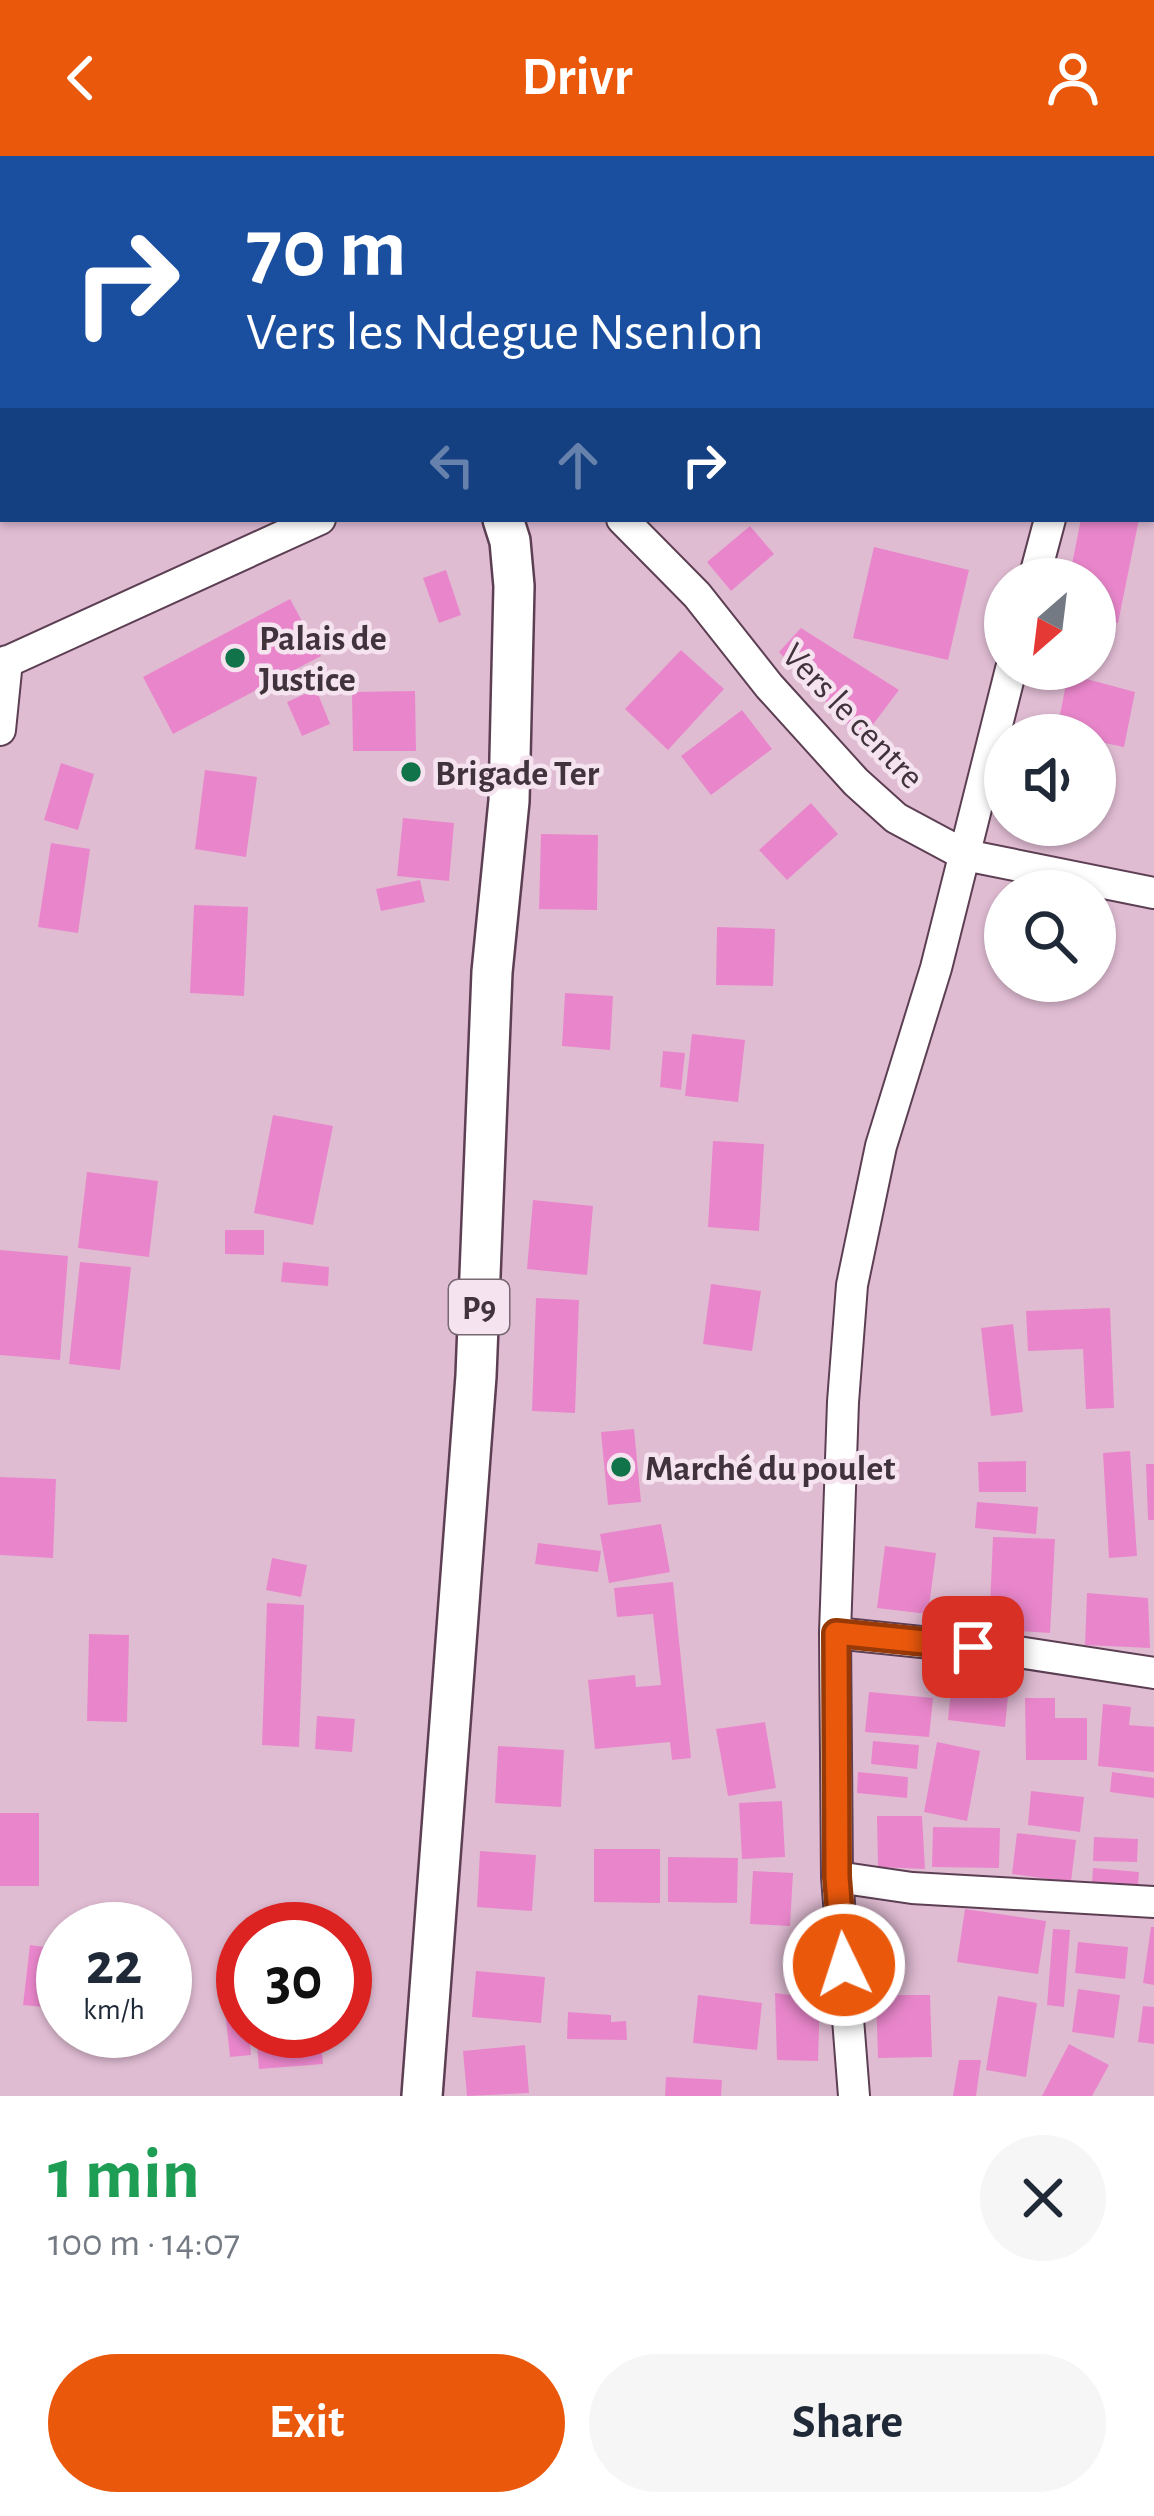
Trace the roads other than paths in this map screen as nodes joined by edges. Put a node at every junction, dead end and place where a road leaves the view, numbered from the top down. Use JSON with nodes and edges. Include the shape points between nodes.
{"nodes":[{"id":1,"x":313,"y":522,"type":"edge"},
{"id":2,"x":504,"y":522,"type":"edge"},
{"id":3,"x":625,"y":522,"type":"edge"},
{"id":4,"x":1049,"y":522,"type":"edge"},
{"id":5,"x":1040,"y":558,"type":"edge"},
{"id":6,"x":3,"y":663,"type":"edge"},
{"id":7,"x":1006,"y":690,"type":"edge"},
{"id":8,"x":0,"y":730,"type":"edge"},
{"id":9,"x":964,"y":855,"type":"junction"},
{"id":10,"x":1154,"y":893,"type":"edge"},
{"id":11,"x":836,"y":1633,"type":"junction"},
{"id":12,"x":1154,"y":1673,"type":"edge"},
{"id":13,"x":837,"y":1877,"type":"junction"},
{"id":14,"x":1154,"y":1902,"type":"edge"},
{"id":15,"x":422,"y":2096,"type":"edge"},
{"id":16,"x":854,"y":2096,"type":"edge"}],
"edges":[{"from":1,"to":6,"type":"street"},
{"from":2,"to":15,"type":"main road","number":"P9","via":[[514,586],[509,801]]},
{"from":3,"to":9,"type":"street","name":"Vers le centre","via":[[856,782],[896,818]]},
{"from":4,"to":5,"type":"street"},
{"from":6,"to":8,"type":"street"},
{"from":7,"to":9,"type":"street"},
{"from":9,"to":10,"type":"street","name":"Vers le centre"},
{"from":9,"to":11,"type":"street","via":[[881,1147],[852,1285]]},
{"from":11,"to":12,"type":"street"},
{"from":11,"to":13,"type":"street"},
{"from":13,"to":14,"type":"street"},
{"from":13,"to":16,"type":"street"}]}
